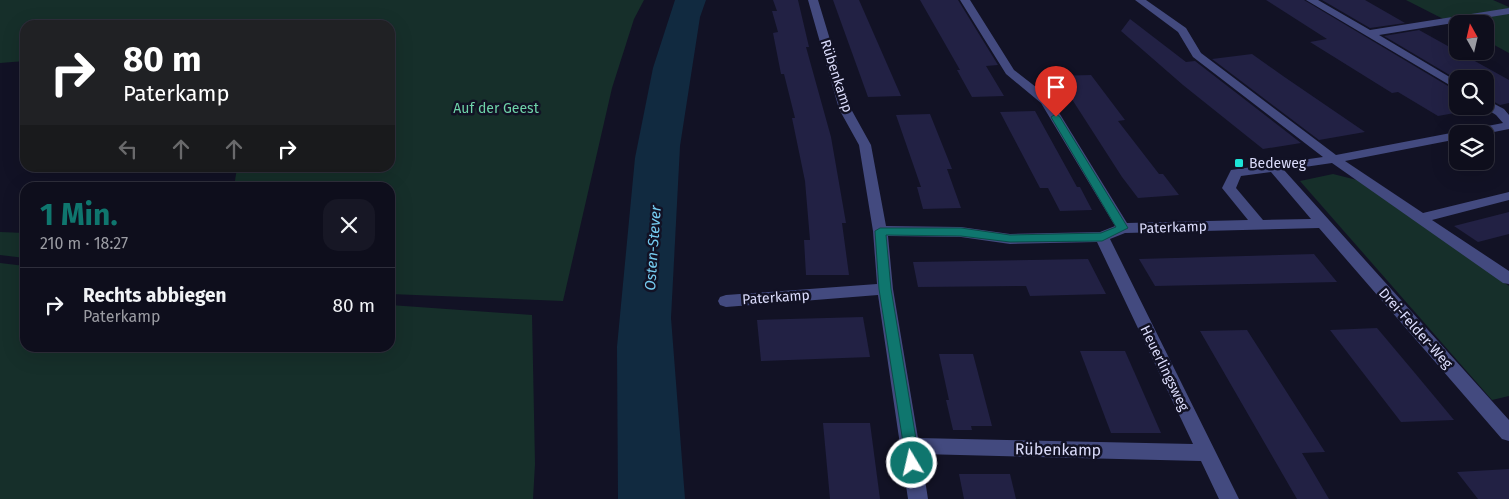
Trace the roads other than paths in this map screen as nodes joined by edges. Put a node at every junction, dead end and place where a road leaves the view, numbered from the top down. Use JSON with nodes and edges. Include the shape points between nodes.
{"nodes":[{"id":1,"x":813,"y":0,"type":"edge"},
{"id":2,"x":965,"y":0,"type":"edge"},
{"id":3,"x":1140,"y":0,"type":"edge"},
{"id":4,"x":1311,"y":0,"type":"edge"},
{"id":5,"x":1509,"y":11,"type":"edge"},
{"id":6,"x":1368,"y":34,"type":"junction"},
{"id":7,"x":1449,"y":82,"type":"edge"},
{"id":8,"x":1494,"y":108,"type":"edge"},
{"id":9,"x":1509,"y":123,"type":"edge"},
{"id":10,"x":1494,"y":127,"type":"edge"},
{"id":11,"x":1449,"y":137,"type":"edge"},
{"id":12,"x":1334,"y":159,"type":"junction"},
{"id":13,"x":1274,"y":167,"type":"junction"},
{"id":14,"x":1509,"y":196,"type":"edge"},
{"id":15,"x":1421,"y":218,"type":"junction"},
{"id":16,"x":1323,"y":223,"type":"junction"},
{"id":17,"x":1259,"y":224,"type":"junction"},
{"id":18,"x":1122,"y":228,"type":"junction"},
{"id":19,"x":880,"y":231,"type":"junction"},
{"id":20,"x":1102,"y":237,"type":"junction"},
{"id":21,"x":1509,"y":279,"type":"edge"},
{"id":22,"x":885,"y":289,"type":"junction"},
{"id":23,"x":726,"y":301,"type":"dead end"},
{"id":24,"x":1509,"y":433,"type":"edge"},
{"id":25,"x":910,"y":446,"type":"junction"},
{"id":26,"x":1206,"y":453,"type":"junction"},
{"id":27,"x":918,"y":499,"type":"edge"},
{"id":28,"x":1228,"y":499,"type":"edge"}],
"edges":[{"from":1,"to":19,"type":"street","name":"Rübenkamp","via":[[845,109],[865,145]]},
{"from":2,"to":18,"type":"street","via":[[1010,72],[1046,101]]},
{"from":3,"to":12,"type":"street","via":[[1182,30],[1197,56]]},
{"from":4,"to":6,"type":"street"},
{"from":5,"to":6,"type":"street"},
{"from":6,"to":7,"type":"street"},
{"from":8,"to":9,"type":"street"},
{"from":9,"to":10,"type":"street"},
{"from":11,"to":12,"type":"street"},
{"from":12,"to":13,"type":"street"},
{"from":12,"to":15,"type":"street"},
{"from":13,"to":16,"type":"street"},
{"from":13,"to":17,"type":"street","via":[[1236,173],[1229,188]]},
{"from":14,"to":15,"type":"street"},
{"from":15,"to":21,"type":"street"},
{"from":16,"to":17,"type":"street","name":"Paterkamp"},
{"from":16,"to":24,"type":"street","name":"Drei-Felder-Weg"},
{"from":17,"to":18,"type":"street","name":"Paterkamp"},
{"from":18,"to":20,"type":"street","name":"Paterkamp"},
{"from":19,"to":20,"type":"street","name":"Paterkamp","via":[[961,232],[1010,239]]},
{"from":19,"to":22,"type":"street","name":"Rübenkamp"},
{"from":20,"to":26,"type":"street","name":"Heuerlingsweg"},
{"from":22,"to":23,"type":"street","name":"Paterkamp"},
{"from":22,"to":25,"type":"street","name":"Rübenkamp"},
{"from":25,"to":26,"type":"street","name":"Rübenkamp"},
{"from":25,"to":27,"type":"street","name":"Rübenkamp"},
{"from":26,"to":28,"type":"street","name":"Heuerlingsweg"}]}
